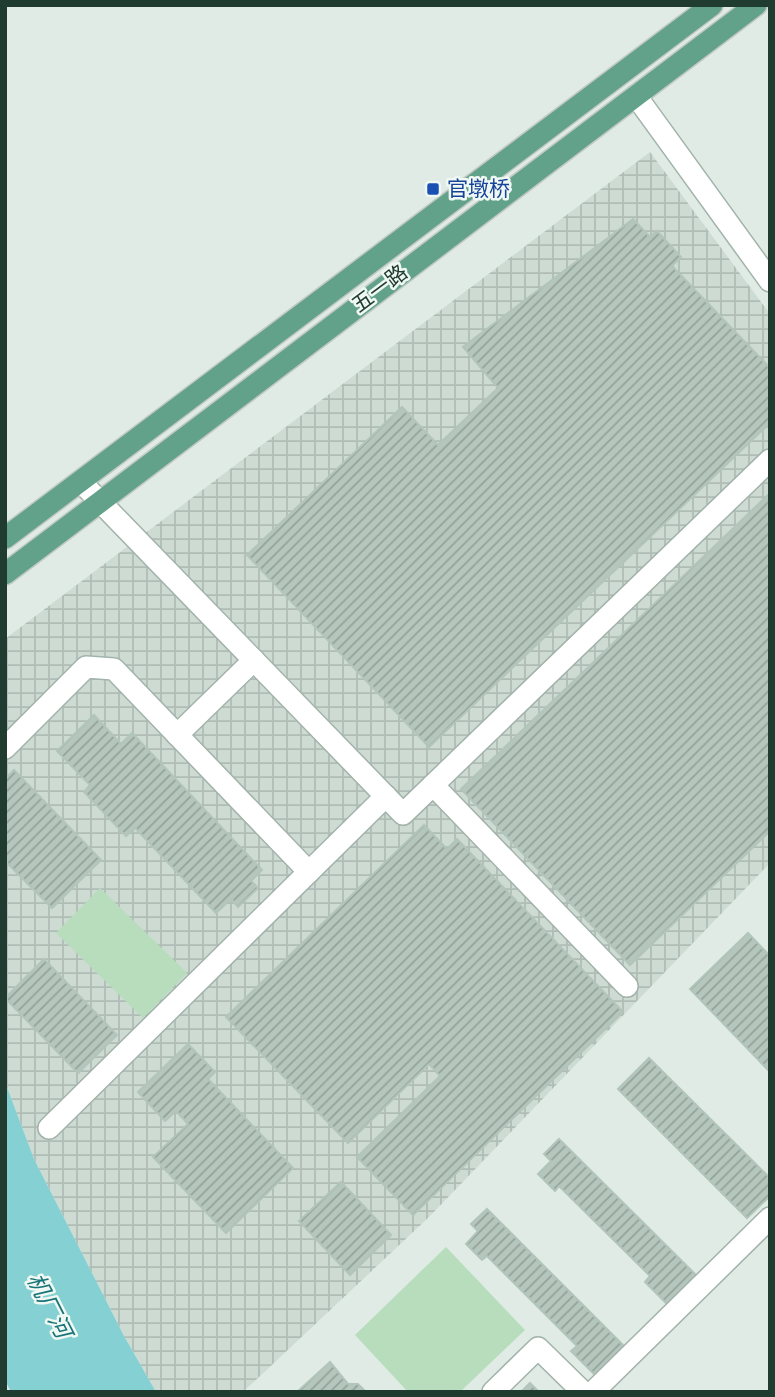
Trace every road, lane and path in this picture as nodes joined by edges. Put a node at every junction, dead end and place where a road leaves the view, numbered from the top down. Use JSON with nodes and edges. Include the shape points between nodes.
{"nodes":[{"id":1,"x":756,"y":5,"type":"edge"},
{"id":2,"x":704,"y":7,"type":"edge"},
{"id":3,"x":636,"y":96,"type":"junction"},
{"id":4,"x":770,"y":281,"type":"edge"},
{"id":5,"x":770,"y":460,"type":"edge"},
{"id":6,"x":81,"y":482,"type":"junction"},
{"id":7,"x":100,"y":501,"type":"junction"},
{"id":8,"x":5,"y":538,"type":"edge"},
{"id":9,"x":5,"y":574,"type":"edge"},
{"id":10,"x":254,"y":660,"type":"junction"},
{"id":11,"x":177,"y":735,"type":"junction"},
{"id":12,"x":5,"y":748,"type":"edge"},
{"id":13,"x":433,"y":785,"type":"junction"},
{"id":14,"x":386,"y":796,"type":"junction"},
{"id":15,"x":309,"y":872,"type":"junction"},
{"id":16,"x":627,"y":986,"type":"dead end"},
{"id":17,"x":49,"y":1128,"type":"dead end"},
{"id":18,"x":770,"y":1218,"type":"edge"},
{"id":19,"x":492,"y":1392,"type":"edge"},
{"id":20,"x":583,"y":1392,"type":"edge"},
{"id":21,"x":593,"y":1392,"type":"edge"}],
"edges":[{"from":1,"to":3,"type":"main road","name":"五一路"},
{"from":2,"to":6,"type":"main road","name":"五一路"},
{"from":3,"to":4,"type":"street"},
{"from":3,"to":7,"type":"main road","name":"五一路"},
{"from":5,"to":13,"type":"street"},
{"from":6,"to":7,"type":"street"},
{"from":6,"to":8,"type":"main road","name":"五一路"},
{"from":7,"to":9,"type":"main road","name":"五一路"},
{"from":7,"to":10,"type":"street"},
{"from":10,"to":11,"type":"street"},
{"from":10,"to":14,"type":"street"},
{"from":11,"to":12,"type":"street","via":[[114,669],[86,667]]},
{"from":11,"to":15,"type":"street"},
{"from":13,"to":14,"type":"street","via":[[403,814]]},
{"from":13,"to":16,"type":"street"},
{"from":14,"to":15,"type":"street"},
{"from":15,"to":17,"type":"street"},
{"from":18,"to":21,"type":"street"},
{"from":19,"to":20,"type":"street","via":[[538,1348]]}]}
